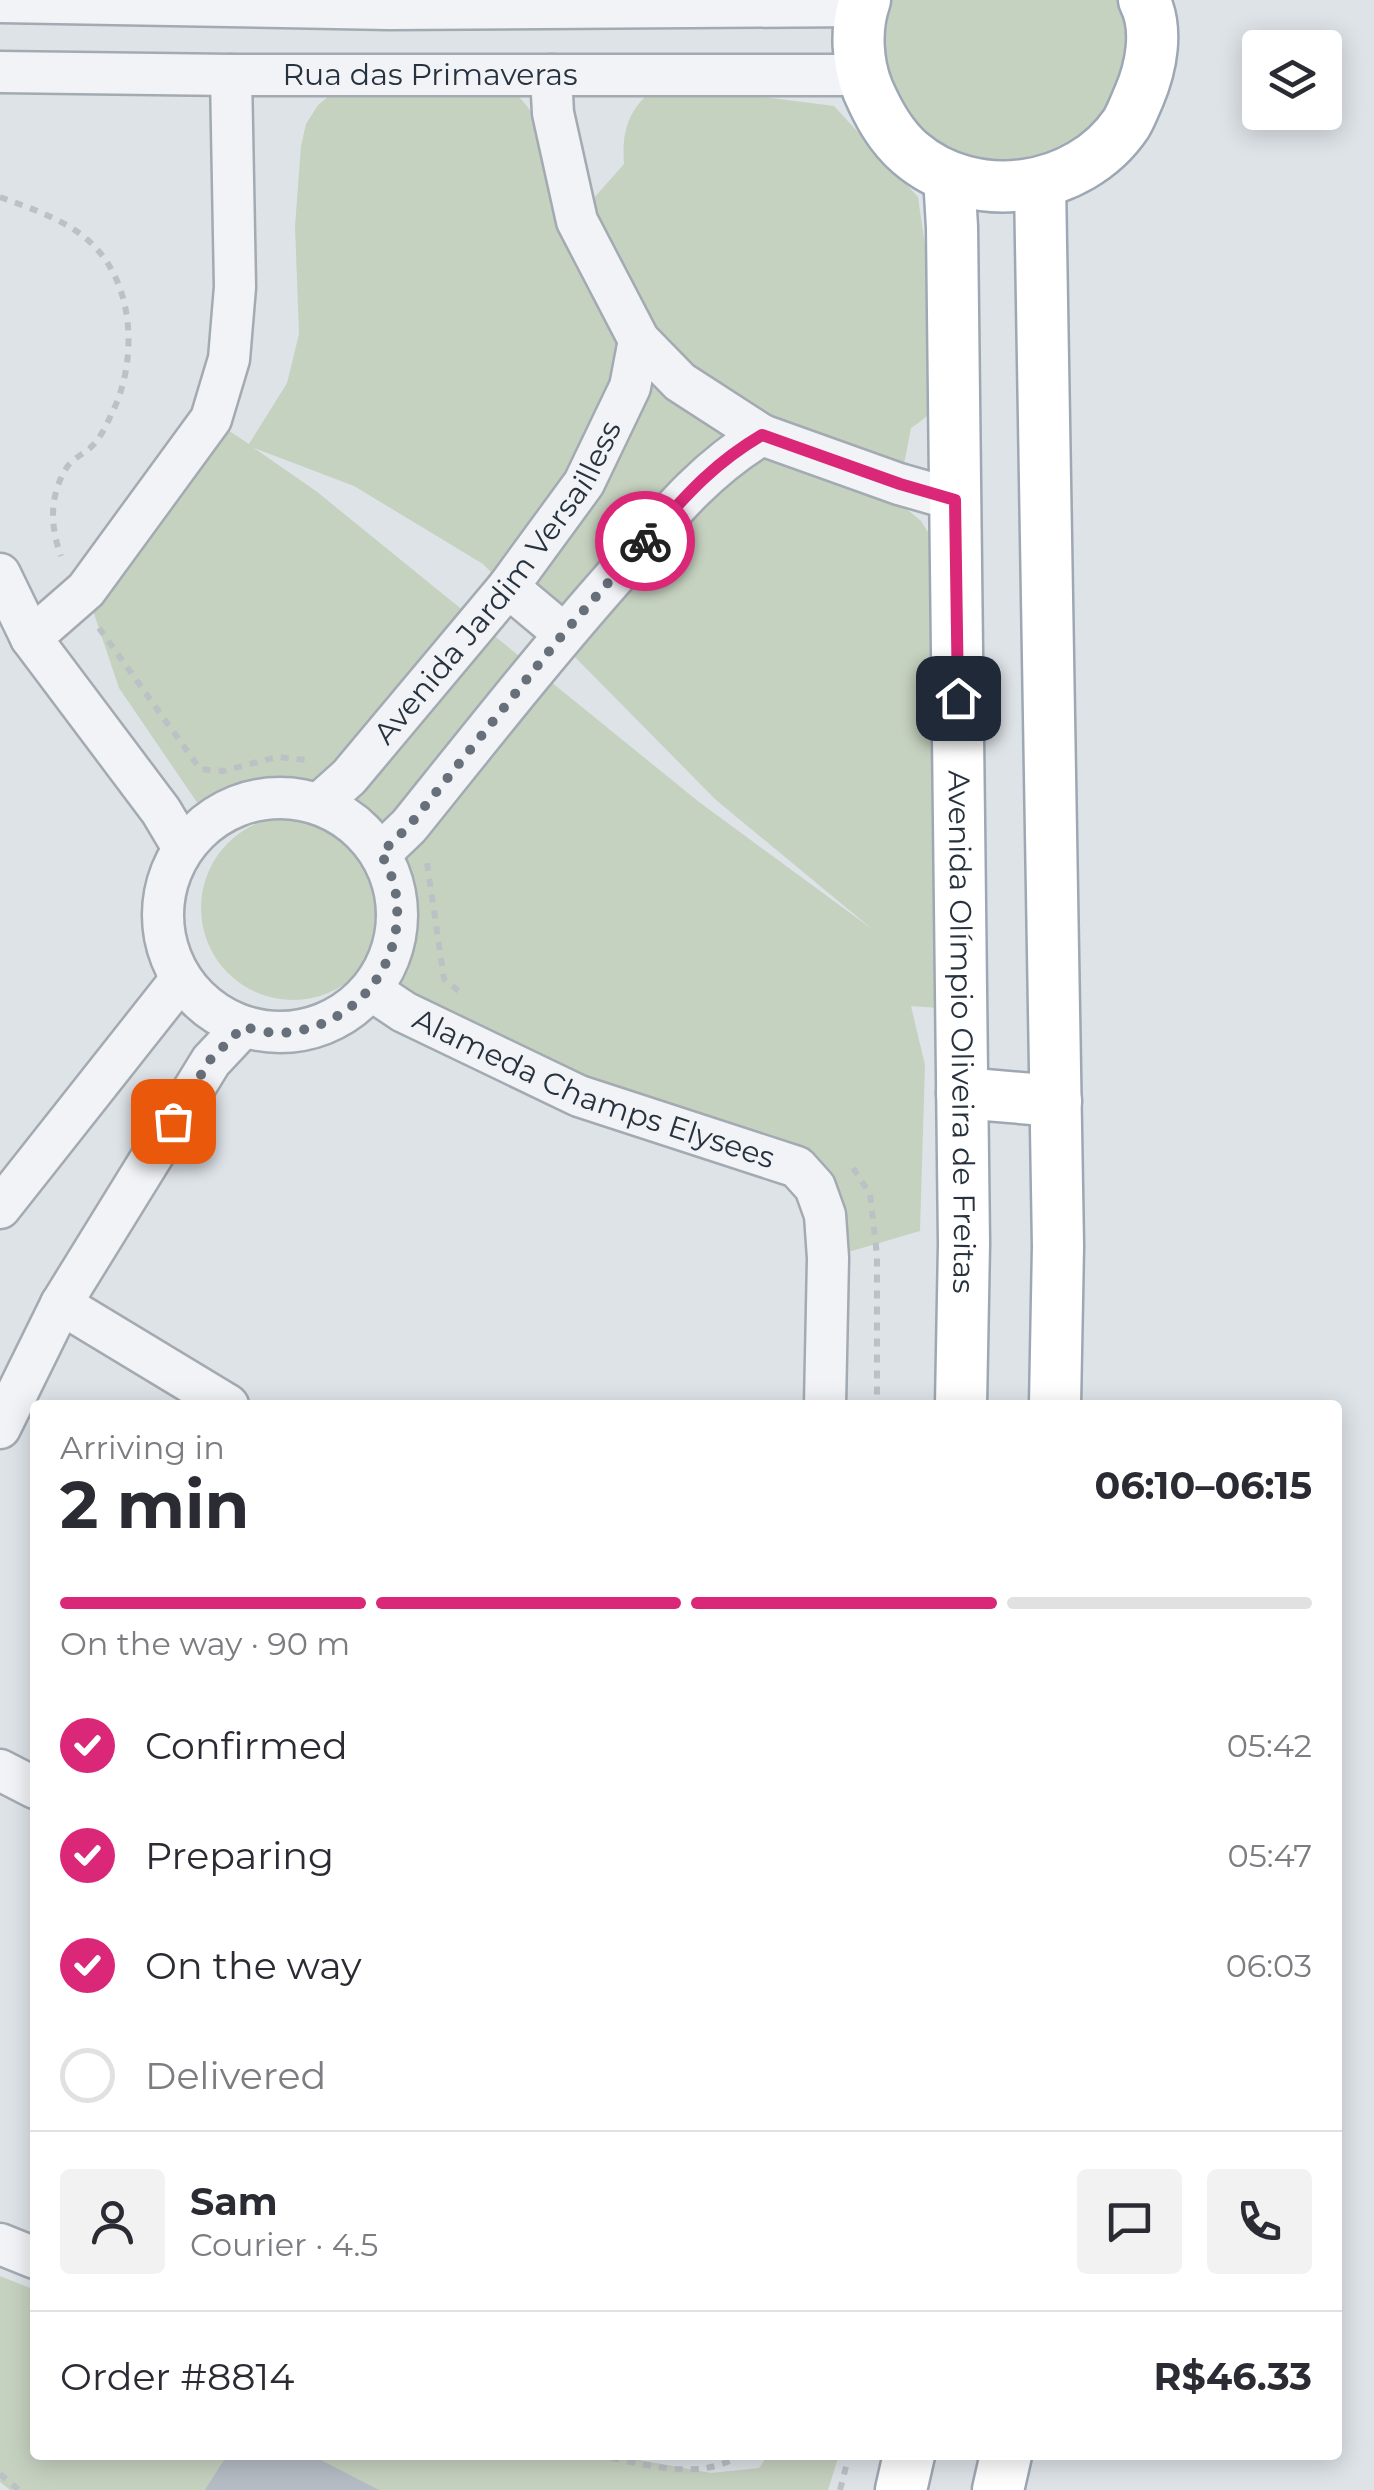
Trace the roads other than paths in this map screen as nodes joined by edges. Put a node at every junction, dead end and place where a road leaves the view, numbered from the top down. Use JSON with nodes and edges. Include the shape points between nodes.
{"nodes":[{"id":1,"x":1144,"y":0,"type":"edge"},
{"id":2,"x":0,"y":2,"type":"edge"},
{"id":3,"x":864,"y":3,"type":"edge"},
{"id":4,"x":389,"y":9,"type":"junction"},
{"id":5,"x":0,"y":72,"type":"edge"},
{"id":6,"x":372,"y":74,"type":"junction"},
{"id":7,"x":552,"y":75,"type":"junction"},
{"id":8,"x":862,"y":75,"type":"junction"},
{"id":9,"x":232,"y":76,"type":"junction"},
{"id":10,"x":948,"y":177,"type":"junction"},
{"id":11,"x":1040,"y":184,"type":"junction"},
{"id":12,"x":639,"y":340,"type":"junction"},
{"id":13,"x":762,"y":435,"type":"junction"},
{"id":14,"x":955,"y":500,"type":"junction"},
{"id":15,"x":0,"y":574,"type":"edge"},
{"id":16,"x":508,"y":587,"type":"junction"},
{"id":17,"x":563,"y":634,"type":"junction"},
{"id":18,"x":31,"y":638,"type":"junction"},
{"id":19,"x":320,"y":803,"type":"junction"},
{"id":20,"x":182,"y":848,"type":"junction"},
{"id":21,"x":381,"y":853,"type":"junction"},
{"id":22,"x":181,"y":980,"type":"junction"},
{"id":23,"x":371,"y":990,"type":"junction"},
{"id":24,"x":243,"y":1027,"type":"junction"},
{"id":25,"x":962,"y":1093,"type":"junction"},
{"id":26,"x":1056,"y":1101,"type":"junction"},
{"id":27,"x":0,"y":1208,"type":"edge"},
{"id":28,"x":61,"y":1304,"type":"junction"},
{"id":29,"x":220,"y":1400,"type":"edge"},
{"id":30,"x":825,"y":1400,"type":"edge"},
{"id":31,"x":961,"y":1400,"type":"edge"},
{"id":32,"x":1055,"y":1400,"type":"edge"},
{"id":33,"x":0,"y":1428,"type":"edge"},
{"id":34,"x":0,"y":1770,"type":"edge"},
{"id":35,"x":30,"y":1785,"type":"edge"},
{"id":36,"x":0,"y":2244,"type":"edge"},
{"id":37,"x":30,"y":2256,"type":"edge"},
{"id":38,"x":908,"y":2460,"type":"edge"},
{"id":39,"x":1005,"y":2460,"type":"edge"},
{"id":40,"x":901,"y":2490,"type":"edge"},
{"id":41,"x":998,"y":2490,"type":"edge"}],
"edges":[{"from":1,"to":11,"type":"main road","via":[[1152,41],[1148,76],[1126,124],[1088,162]]},
{"from":2,"to":4,"type":"street"},
{"from":3,"to":4,"type":"street"},
{"from":3,"to":8,"type":"main road"},
{"from":4,"to":6,"type":"street","via":[[374,30]]},
{"from":5,"to":9,"type":"street","name":"Rua das Primaveras"},
{"from":6,"to":7,"type":"street","name":"Rua das Primaveras"},
{"from":6,"to":9,"type":"street","name":"Rua das Primaveras"},
{"from":7,"to":8,"type":"street","name":"Rua das Primaveras"},
{"from":7,"to":12,"type":"street","via":[[553,113],[577,221]]},
{"from":8,"to":10,"type":"main road","via":[[880,118],[910,153]]},
{"from":9,"to":18,"type":"street","via":[[235,287],[229,358],[211,419],[86,590]]},
{"from":10,"to":11,"type":"main road","via":[[994,188]]},
{"from":10,"to":14,"type":"main road","name":"Avenida Olímpio Oliveira de Freitas"},
{"from":11,"to":26,"type":"main road"},
{"from":12,"to":13,"type":"street","via":[[680,382]]},
{"from":12,"to":16,"type":"street","name":"Avenida Jardim Versailless","via":[[630,387],[584,483]]},
{"from":13,"to":14,"type":"street"},
{"from":13,"to":17,"type":"street","via":[[728,455],[689,492]]},
{"from":14,"to":25,"type":"main road","name":"Avenida Olímpio Oliveira de Freitas"},
{"from":15,"to":18,"type":"street"},
{"from":16,"to":17,"type":"street"},
{"from":16,"to":19,"type":"street","name":"Avenida Jardim Versailless"},
{"from":17,"to":21,"type":"street"},
{"from":18,"to":20,"type":"street"},
{"from":19,"to":20,"type":"street","via":[[282,796],[244,802],[209,820]]},
{"from":19,"to":21,"type":"street","via":[[355,823]]},
{"from":20,"to":22,"type":"street","via":[[170,873],[163,928]]},
{"from":21,"to":23,"type":"street","via":[[395,886],[398,923],[390,958]]},
{"from":22,"to":24,"type":"street","via":[[208,1008]]},
{"from":22,"to":27,"type":"street"},
{"from":23,"to":24,"type":"street","via":[[345,1014],[313,1028],[278,1034]]},
{"from":23,"to":30,"type":"street","name":"Alameda Champs Elysees","via":[[579,1096],[798,1167],[825,1215]]},
{"from":24,"to":28,"type":"street","via":[[210,1060]]},
{"from":25,"to":26,"type":"main road"},
{"from":25,"to":31,"type":"main road","name":"Avenida Olímpio Oliveira de Freitas"},
{"from":26,"to":32,"type":"main road"},
{"from":28,"to":29,"type":"street"},
{"from":28,"to":33,"type":"street"},
{"from":34,"to":35,"type":"street"},
{"from":36,"to":37,"type":"street"},
{"from":38,"to":40,"type":"main road"},
{"from":39,"to":41,"type":"main road"}]}
